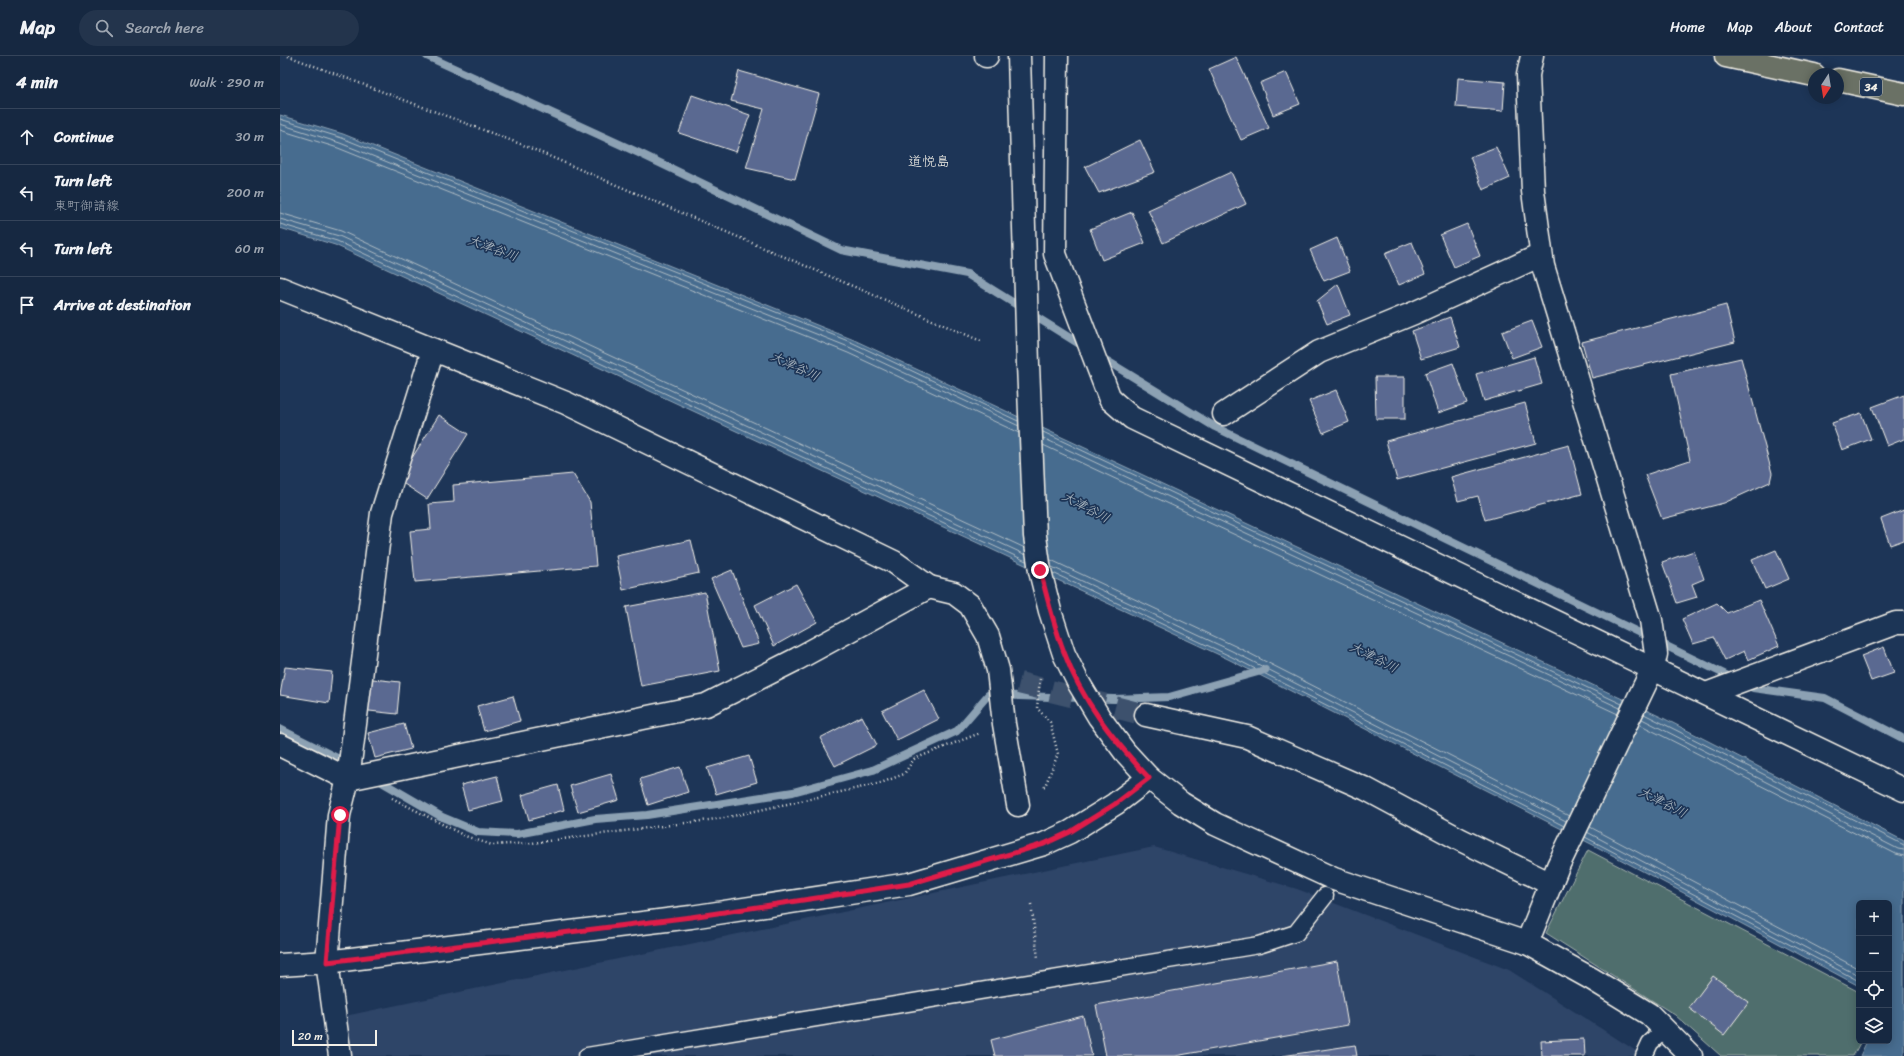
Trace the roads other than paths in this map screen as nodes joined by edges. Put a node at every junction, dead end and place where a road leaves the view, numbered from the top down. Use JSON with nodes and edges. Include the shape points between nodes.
{"nodes":[{"id":1,"x":1020,"y":56,"type":"edge"},
{"id":2,"x":1057,"y":56,"type":"edge"},
{"id":3,"x":1532,"y":56,"type":"edge"},
{"id":4,"x":1726,"y":56,"type":"edge"},
{"id":5,"x":1808,"y":74,"type":"edge"},
{"id":6,"x":1844,"y":81,"type":"edge"},
{"id":7,"x":1904,"y":94,"type":"edge"},
{"id":8,"x":1541,"y":256,"type":"junction"},
{"id":9,"x":280,"y":288,"type":"edge"},
{"id":10,"x":433,"y":350,"type":"junction"},
{"id":11,"x":1224,"y":414,"type":"dead end"},
{"id":12,"x":929,"y":587,"type":"junction"},
{"id":13,"x":1904,"y":622,"type":"edge"},
{"id":14,"x":1653,"y":668,"type":"junction"},
{"id":15,"x":1706,"y":694,"type":"junction"},
{"id":16,"x":1146,"y":715,"type":"tunnel mouth"},
{"id":17,"x":280,"y":745,"type":"edge"},
{"id":18,"x":1149,"y":778,"type":"junction"},
{"id":19,"x":348,"y":779,"type":"junction"},
{"id":20,"x":1904,"y":790,"type":"edge"},
{"id":21,"x":1018,"y":805,"type":"dead end"},
{"id":22,"x":1555,"y":875,"type":"junction"},
{"id":23,"x":1325,"y":896,"type":"dead end"},
{"id":24,"x":1527,"y":943,"type":"junction"},
{"id":25,"x":327,"y":962,"type":"junction"},
{"id":26,"x":280,"y":965,"type":"edge"},
{"id":27,"x":1664,"y":1030,"type":"junction"},
{"id":28,"x":340,"y":1056,"type":"edge"},
{"id":29,"x":587,"y":1056,"type":"edge"},
{"id":30,"x":1644,"y":1056,"type":"edge"},
{"id":31,"x":1691,"y":1056,"type":"edge"}],
"edges":[{"from":1,"to":18,"type":"street","via":[[1029,380],[1035,529],[1039,564],[1064,654],[1078,682],[1099,717],[1125,752]]},
{"from":2,"to":14,"type":"street","via":[[1055,254],[1110,399],[1132,418]]},
{"from":3,"to":8,"type":"street","via":[[1528,75],[1532,168]]},
{"from":4,"to":5,"type":"main road"},
{"from":6,"to":7,"type":"main road","number":"34"},
{"from":8,"to":11,"type":"street","via":[[1319,352]]},
{"from":8,"to":14,"type":"street","via":[[1651,620],[1656,654]]},
{"from":9,"to":10,"type":"street"},
{"from":10,"to":12,"type":"street","via":[[566,403],[894,562]]},
{"from":10,"to":19,"type":"street","via":[[382,514]]},
{"from":12,"to":19,"type":"street","via":[[706,705]]},
{"from":12,"to":21,"type":"street","via":[[954,593],[970,605],[1019,680],[1004,724]]},
{"from":13,"to":15,"type":"street"},
{"from":14,"to":15,"type":"street"},
{"from":14,"to":22,"type":"street"},
{"from":15,"to":20,"type":"street"},
{"from":16,"to":22,"type":"street","via":[[1248,737],[1366,789],[1461,840]]},
{"from":17,"to":19,"type":"street"},
{"from":18,"to":24,"type":"street","via":[[1181,803],[1215,824],[1334,879]]},
{"from":18,"to":25,"type":"street","via":[[1115,804],[1070,832],[1044,844],[909,884],[691,917]]},
{"from":19,"to":25,"type":"street","via":[[340,815]]},
{"from":22,"to":24,"type":"street"},
{"from":23,"to":29,"type":"lane","via":[[1296,933],[1259,945]]},
{"from":24,"to":27,"type":"street","via":[[1649,1014]]},
{"from":25,"to":26,"type":"street"},
{"from":25,"to":28,"type":"street"},
{"from":27,"to":30,"type":"lane","via":[[1650,1043]]},
{"from":27,"to":31,"type":"street"}]}
